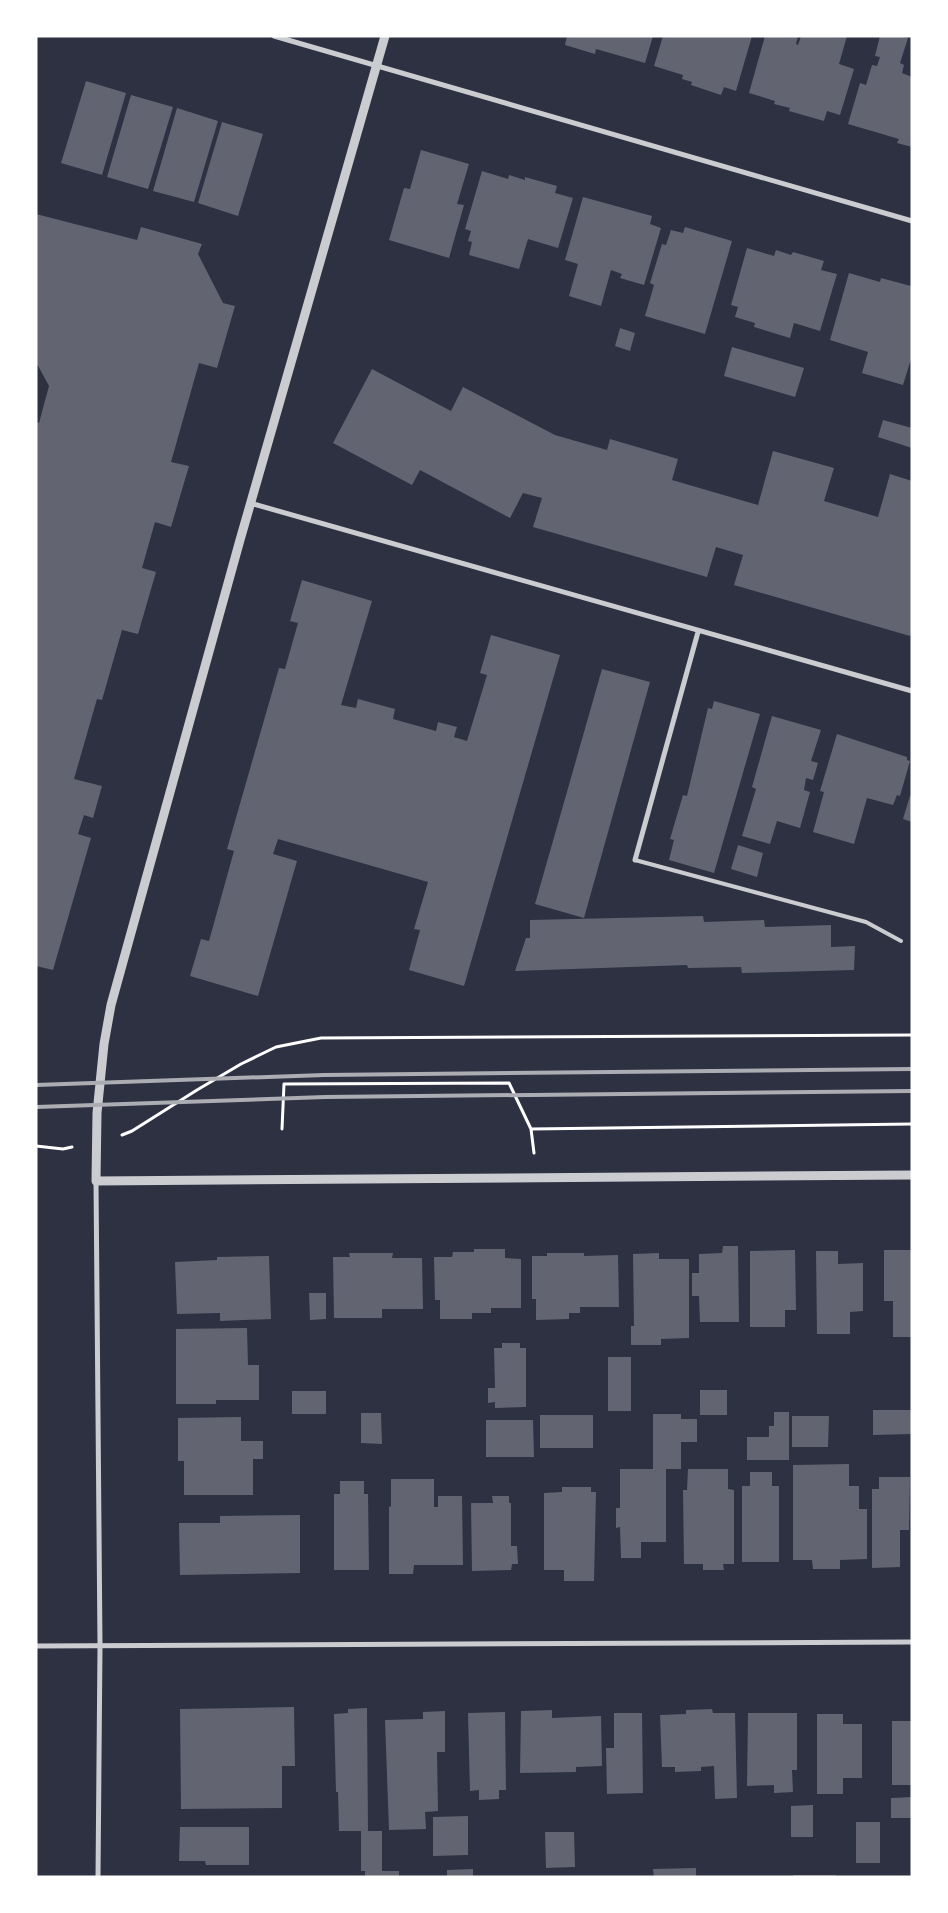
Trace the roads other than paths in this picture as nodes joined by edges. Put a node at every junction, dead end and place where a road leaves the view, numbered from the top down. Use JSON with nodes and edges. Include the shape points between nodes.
{"nodes":[{"id":1,"x":274,"y":36,"type":"edge"},
{"id":2,"x":385,"y":36,"type":"edge"},
{"id":3,"x":376,"y":66,"type":"junction"},
{"id":4,"x":912,"y":221,"type":"edge"},
{"id":5,"x":250,"y":503,"type":"junction"},
{"id":6,"x":698,"y":632,"type":"junction"},
{"id":7,"x":912,"y":691,"type":"edge"},
{"id":8,"x":635,"y":860,"type":"joint"},
{"id":9,"x":901,"y":940,"type":"dead end"},
{"id":10,"x":912,"y":1176,"type":"edge"},
{"id":11,"x":96,"y":1181,"type":"junction"},
{"id":12,"x":912,"y":1642,"type":"edge"},
{"id":13,"x":36,"y":1646,"type":"edge"},
{"id":14,"x":100,"y":1646,"type":"junction"},
{"id":15,"x":98,"y":1877,"type":"edge"}],
"edges":[{"from":1,"to":3,"type":"street"},
{"from":2,"to":3,"type":"street"},
{"from":3,"to":4,"type":"street"},
{"from":3,"to":5,"type":"street"},
{"from":5,"to":6,"type":"street"},
{"from":5,"to":11,"type":"street","via":[[111,1005],[97,1113]]},
{"from":6,"to":7,"type":"street"},
{"from":6,"to":8,"type":"street"},
{"from":8,"to":9,"type":"lane","via":[[866,922]]},
{"from":10,"to":11,"type":"street"},
{"from":11,"to":14,"type":"street"},
{"from":12,"to":14,"type":"street"},
{"from":13,"to":14,"type":"street"},
{"from":14,"to":15,"type":"street"}]}
